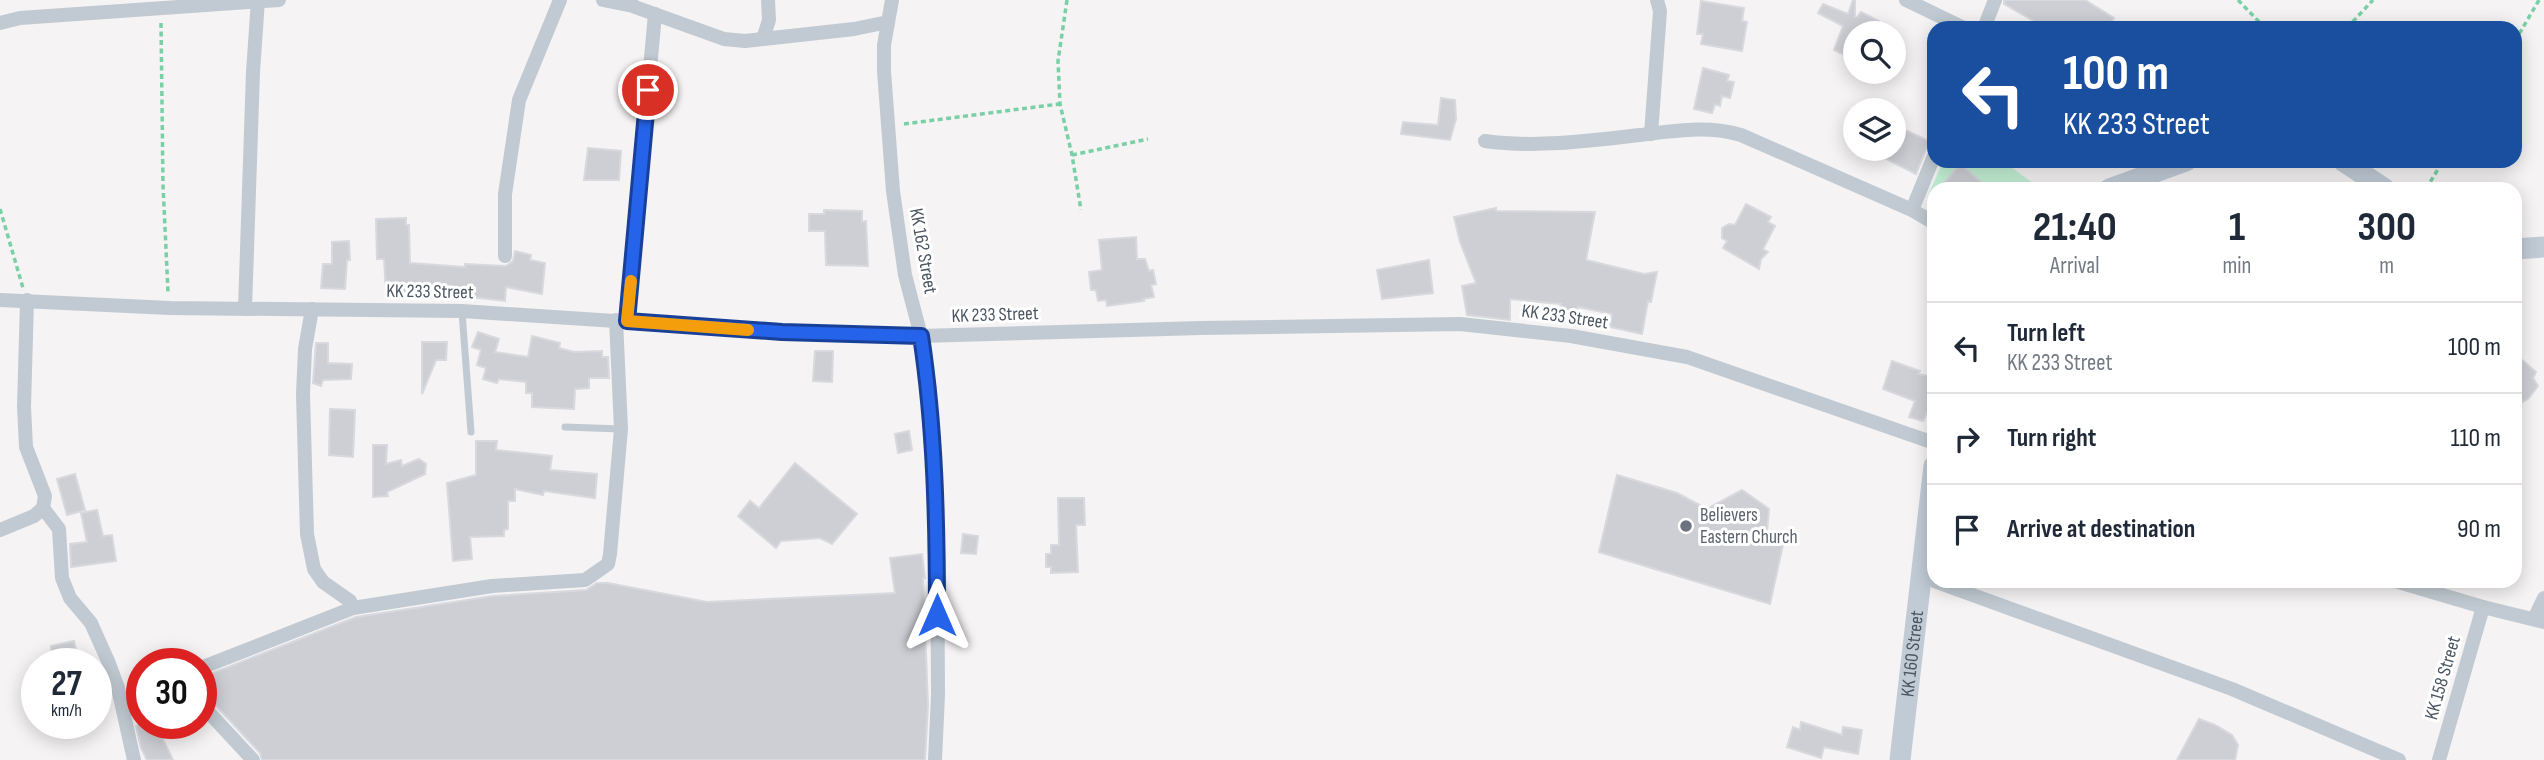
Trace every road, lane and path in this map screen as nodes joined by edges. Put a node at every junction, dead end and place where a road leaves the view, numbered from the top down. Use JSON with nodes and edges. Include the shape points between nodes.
{"nodes":[{"id":1,"x":279,"y":0,"type":"edge"},
{"id":2,"x":559,"y":0,"type":"edge"},
{"id":3,"x":603,"y":0,"type":"edge"},
{"id":4,"x":768,"y":0,"type":"edge"},
{"id":5,"x":892,"y":0,"type":"edge"},
{"id":6,"x":1067,"y":0,"type":"edge"},
{"id":7,"x":1657,"y":0,"type":"edge"},
{"id":8,"x":1906,"y":0,"type":"edge"},
{"id":9,"x":1995,"y":0,"type":"edge"},
{"id":10,"x":2238,"y":0,"type":"edge"},
{"id":11,"x":2373,"y":0,"type":"edge"},
{"id":12,"x":2539,"y":0,"type":"edge"},
{"id":13,"x":258,"y":1,"type":"edge"},
{"id":14,"x":630,"y":3,"type":"edge"},
{"id":15,"x":160,"y":9,"type":"junction"},
{"id":16,"x":655,"y":14,"type":"junction"},
{"id":17,"x":1950,"y":21,"type":"edge"},
{"id":18,"x":1987,"y":21,"type":"edge"},
{"id":19,"x":2258,"y":21,"type":"edge"},
{"id":20,"x":2354,"y":21,"type":"edge"},
{"id":21,"x":888,"y":22,"type":"junction"},
{"id":22,"x":0,"y":23,"type":"edge"},
{"id":23,"x":2522,"y":29,"type":"edge"},
{"id":24,"x":763,"y":39,"type":"junction"},
{"id":25,"x":1060,"y":104,"type":"junction"},
{"id":26,"x":888,"y":127,"type":"junction"},
{"id":27,"x":1651,"y":134,"type":"junction"},
{"id":28,"x":1148,"y":139,"type":"dead end"},
{"id":29,"x":1485,"y":141,"type":"dead end"},
{"id":30,"x":1072,"y":155,"type":"junction"},
{"id":31,"x":1929,"y":168,"type":"edge"},
{"id":32,"x":2167,"y":168,"type":"edge"},
{"id":33,"x":2354,"y":168,"type":"edge"},
{"id":34,"x":2128,"y":182,"type":"edge"},
{"id":35,"x":2374,"y":182,"type":"edge"},
{"id":36,"x":0,"y":209,"type":"edge"},
{"id":37,"x":1081,"y":210,"type":"dead end"},
{"id":38,"x":1912,"y":210,"type":"junction"},
{"id":39,"x":1927,"y":219,"type":"edge"},
{"id":40,"x":2544,"y":247,"type":"edge"},
{"id":41,"x":2522,"y":249,"type":"edge"},
{"id":42,"x":505,"y":256,"type":"dead end"},
{"id":43,"x":0,"y":300,"type":"edge"},
{"id":44,"x":27,"y":300,"type":"junction"},
{"id":45,"x":170,"y":308,"type":"junction"},
{"id":46,"x":245,"y":309,"type":"junction"},
{"id":47,"x":312,"y":309,"type":"junction"},
{"id":48,"x":462,"y":311,"type":"junction"},
{"id":49,"x":622,"y":321,"type":"junction"},
{"id":50,"x":921,"y":336,"type":"junction"},
{"id":51,"x":565,"y":426,"type":"dead end"},
{"id":52,"x":621,"y":429,"type":"junction"},
{"id":53,"x":471,"y":432,"type":"dead end"},
{"id":54,"x":1927,"y":441,"type":"edge"},
{"id":55,"x":43,"y":508,"type":"junction"},
{"id":56,"x":0,"y":530,"type":"edge"},
{"id":57,"x":1928,"y":588,"type":"edge"},
{"id":58,"x":1954,"y":588,"type":"edge"},
{"id":59,"x":2419,"y":588,"type":"edge"},
{"id":60,"x":2544,"y":598,"type":"edge"},
{"id":61,"x":2483,"y":607,"type":"junction"},
{"id":62,"x":353,"y":608,"type":"junction"},
{"id":63,"x":2539,"y":621,"type":"edge"},
{"id":64,"x":217,"y":661,"type":"edge"},
{"id":65,"x":217,"y":721,"type":"edge"},
{"id":66,"x":134,"y":760,"type":"edge"},
{"id":67,"x":253,"y":760,"type":"edge"},
{"id":68,"x":935,"y":760,"type":"edge"},
{"id":69,"x":1900,"y":760,"type":"edge"},
{"id":70,"x":2399,"y":760,"type":"edge"},
{"id":71,"x":2439,"y":760,"type":"edge"}],
"edges":[{"from":1,"to":13,"type":"street"},
{"from":2,"to":42,"type":"street","via":[[519,100],[505,194]]},
{"from":3,"to":14,"type":"street"},
{"from":4,"to":24,"type":"street","via":[[769,20]]},
{"from":5,"to":21,"type":"street","name":"KK 162 Street"},
{"from":6,"to":25,"type":"path","via":[[1058,61]]},
{"from":7,"to":27,"type":"street"},
{"from":8,"to":17,"type":"street"},
{"from":9,"to":18,"type":"street"},
{"from":10,"to":19,"type":"path"},
{"from":11,"to":20,"type":"path"},
{"from":12,"to":23,"type":"path"},
{"from":13,"to":15,"type":"street"},
{"from":13,"to":46,"type":"street"},
{"from":14,"to":16,"type":"street"},
{"from":15,"to":22,"type":"street"},
{"from":15,"to":45,"type":"path","via":[[163,212]]},
{"from":16,"to":24,"type":"street","via":[[724,39]]},
{"from":16,"to":49,"type":"street"},
{"from":21,"to":24,"type":"street"},
{"from":21,"to":26,"type":"street","name":"KK 162 Street","via":[[884,58]]},
{"from":25,"to":26,"type":"path"},
{"from":25,"to":30,"type":"path"},
{"from":26,"to":50,"type":"street","name":"KK 162 Street","via":[[905,275]]},
{"from":27,"to":29,"type":"street","via":[[1518,144]]},
{"from":27,"to":38,"type":"street","via":[[1694,129],[1741,135]]},
{"from":28,"to":30,"type":"path"},
{"from":30,"to":37,"type":"path"},
{"from":31,"to":38,"type":"street"},
{"from":32,"to":34,"type":"main road"},
{"from":33,"to":35,"type":"main road"},
{"from":36,"to":44,"type":"path"},
{"from":38,"to":39,"type":"street"},
{"from":40,"to":41,"type":"main road"},
{"from":43,"to":44,"type":"street","name":"KK 233 Street"},
{"from":44,"to":45,"type":"street","name":"KK 233 Street"},
{"from":44,"to":55,"type":"street","via":[[26,447],[45,496]]},
{"from":45,"to":46,"type":"street","name":"KK 233 Street"},
{"from":46,"to":47,"type":"street","name":"KK 233 Street"},
{"from":47,"to":48,"type":"street","name":"KK 233 Street"},
{"from":47,"to":62,"type":"street","via":[[303,394],[307,534],[314,569]]},
{"from":48,"to":49,"type":"street","name":"KK 233 Street"},
{"from":48,"to":53,"type":"lane"},
{"from":49,"to":50,"type":"street","name":"KK 233 Street"},
{"from":49,"to":52,"type":"street"},
{"from":50,"to":54,"type":"street","name":"KK 233 Street","via":[[1460,324],[1571,336],[1687,358]]},
{"from":50,"to":68,"type":"street","name":"KK 162 Street","via":[[937,510]]},
{"from":51,"to":52,"type":"lane"},
{"from":52,"to":62,"type":"street","via":[[610,554],[603,568],[585,580],[492,586]]},
{"from":55,"to":56,"type":"street"},
{"from":55,"to":66,"type":"street","via":[[59,529],[62,578],[70,598],[91,623],[118,688]]},
{"from":57,"to":69,"type":"main road","name":"KK 160 Street"},
{"from":58,"to":70,"type":"street","via":[[2232,689]]},
{"from":59,"to":61,"type":"street"},
{"from":60,"to":63,"type":"street"},
{"from":61,"to":63,"type":"street"},
{"from":61,"to":71,"type":"street","name":"KK 158 Street"},
{"from":62,"to":64,"type":"street"},
{"from":65,"to":67,"type":"street"}]}
